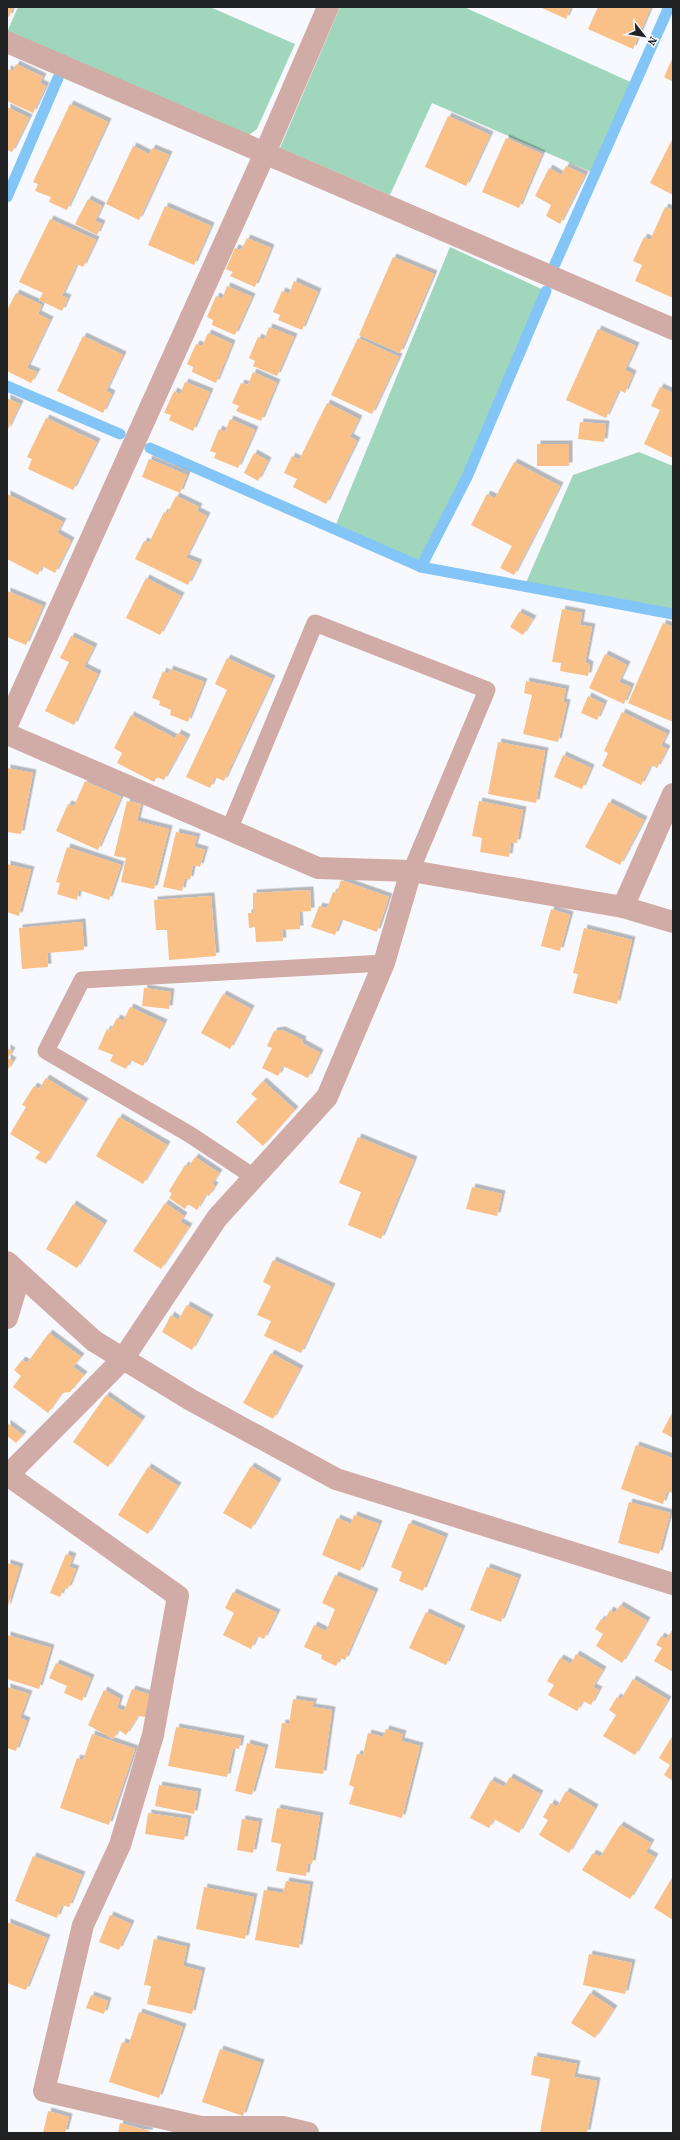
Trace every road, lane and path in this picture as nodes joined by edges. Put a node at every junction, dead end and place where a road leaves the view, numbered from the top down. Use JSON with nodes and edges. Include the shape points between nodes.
{"nodes":[{"id":1,"x":328,"y":7,"type":"edge"},
{"id":2,"x":7,"y":42,"type":"edge"},
{"id":3,"x":265,"y":153,"type":"junction"},
{"id":4,"x":673,"y":329,"type":"edge"},
{"id":5,"x":7,"y":725,"type":"edge"},
{"id":6,"x":7,"y":734,"type":"edge"},
{"id":7,"x":673,"y":794,"type":"edge"},
{"id":8,"x":229,"y":830,"type":"junction"},
{"id":9,"x":411,"y":871,"type":"junction"},
{"id":10,"x":623,"y":907,"type":"junction"},
{"id":11,"x":673,"y":922,"type":"edge"},
{"id":12,"x":384,"y":963,"type":"junction"},
{"id":13,"x":254,"y":1177,"type":"junction"},
{"id":14,"x":13,"y":1268,"type":"edge"},
{"id":15,"x":7,"y":1318,"type":"edge"},
{"id":16,"x":123,"y":1358,"type":"junction"},
{"id":17,"x":8,"y":1476,"type":"edge"},
{"id":18,"x":673,"y":1584,"type":"edge"},
{"id":19,"x":308,"y":2133,"type":"edge"}],
"edges":[{"from":1,"to":3,"type":"street"},
{"from":2,"to":3,"type":"street"},
{"from":3,"to":4,"type":"street"},
{"from":3,"to":5,"type":"street"},
{"from":6,"to":8,"type":"street"},
{"from":7,"to":10,"type":"street"},
{"from":8,"to":9,"type":"street","via":[[318,868]]},
{"from":8,"to":9,"type":"lane","via":[[315,623],[487,690]]},
{"from":9,"to":10,"type":"street"},
{"from":9,"to":12,"type":"street"},
{"from":10,"to":11,"type":"street"},
{"from":12,"to":13,"type":"street","via":[[327,1097]]},
{"from":12,"to":13,"type":"lane","via":[[82,980],[46,1051],[189,1134]]},
{"from":13,"to":16,"type":"street","via":[[217,1218]]},
{"from":14,"to":15,"type":"street"},
{"from":14,"to":16,"type":"street","via":[[94,1341]]},
{"from":16,"to":17,"type":"street"},
{"from":16,"to":18,"type":"street","via":[[191,1400],[336,1479]]},
{"from":17,"to":19,"type":"street","via":[[178,1596],[153,1735],[120,1845],[83,1925],[44,2091],[201,2127],[283,2127]]}]}
